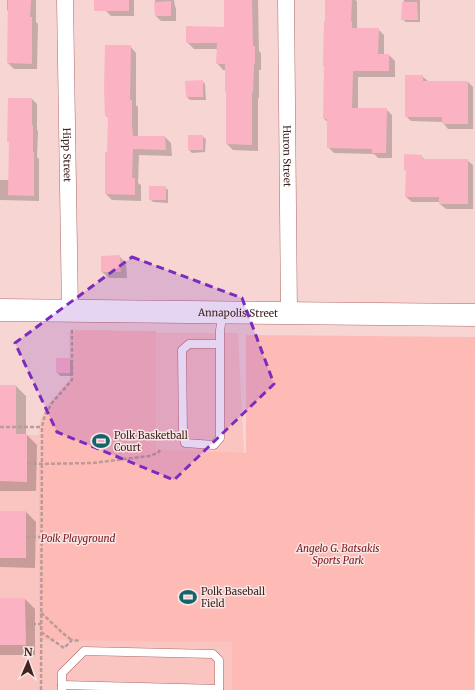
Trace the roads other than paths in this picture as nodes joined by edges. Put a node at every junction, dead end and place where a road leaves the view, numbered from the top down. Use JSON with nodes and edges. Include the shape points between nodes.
{"nodes":[{"id":1,"x":65,"y":0,"type":"edge"},
{"id":2,"x":286,"y":0,"type":"edge"},
{"id":3,"x":0,"y":310,"type":"edge"},
{"id":4,"x":223,"y":312,"type":"junction"},
{"id":5,"x":289,"y":313,"type":"junction"},
{"id":6,"x":475,"y":315,"type":"edge"},
{"id":7,"x":71,"y":319,"type":"junction"},
{"id":8,"x":220,"y":344,"type":"junction"},
{"id":9,"x":62,"y":688,"type":"edge"},
{"id":10,"x":219,"y":690,"type":"edge"}],
"edges":[{"from":1,"to":7,"type":"street","name":"Hipp Street"},
{"from":2,"to":5,"type":"street","name":"Huron Street"},
{"from":3,"to":7,"type":"street","name":"Annapolis Street"},
{"from":4,"to":5,"type":"street","name":"Annapolis Street"},
{"from":4,"to":7,"type":"street","name":"Annapolis Street"},
{"from":4,"to":8,"type":"lane"},
{"from":5,"to":6,"type":"street","name":"Annapolis Street"},
{"from":8,"to":8,"type":"lane","via":[[220,438],[214,445],[184,443],[182,350],[189,344]]},
{"from":9,"to":10,"type":"lane"},
{"from":9,"to":10,"type":"lane","via":[[62,673],[84,651],[214,654],[219,660]]}]}
